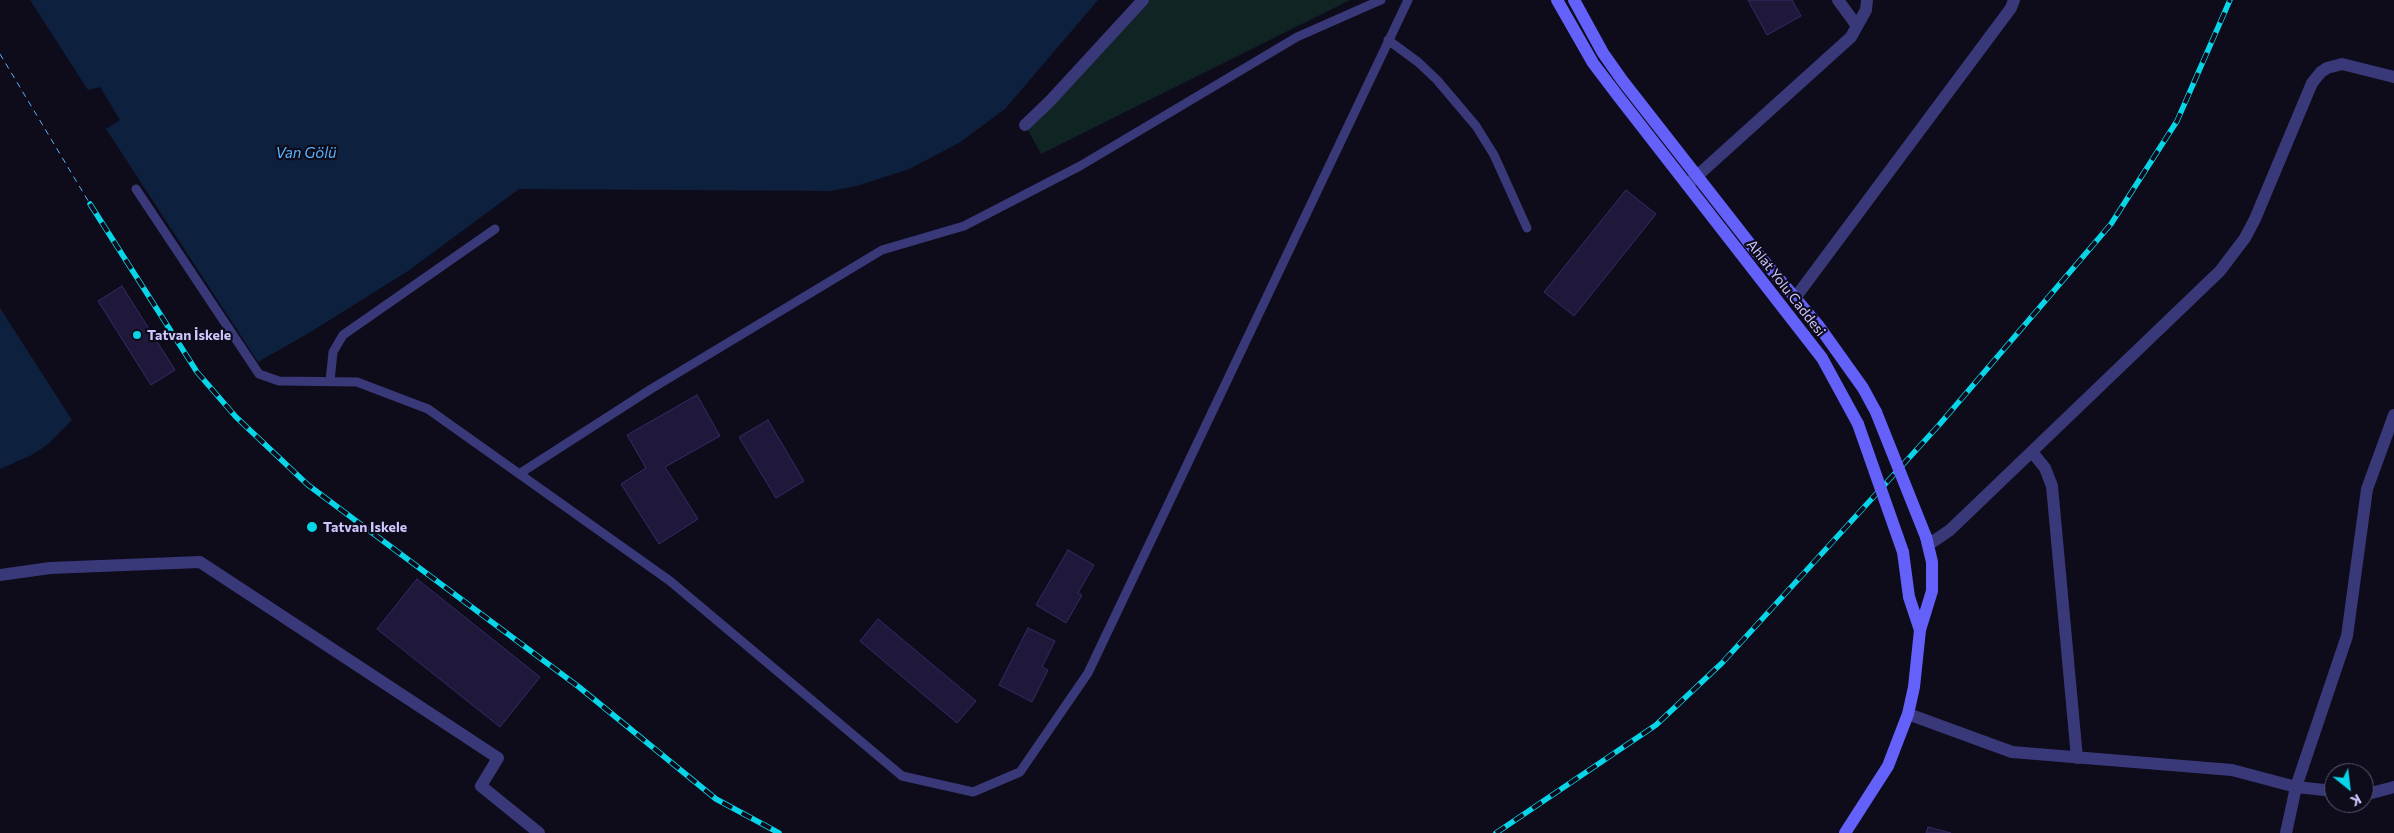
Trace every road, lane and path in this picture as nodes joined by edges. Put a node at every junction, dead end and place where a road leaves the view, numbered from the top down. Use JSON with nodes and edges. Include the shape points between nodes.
{"nodes":[{"id":1,"x":1143,"y":0,"type":"edge"},
{"id":2,"x":1381,"y":0,"type":"edge"},
{"id":3,"x":1408,"y":0,"type":"edge"},
{"id":4,"x":1557,"y":0,"type":"edge"},
{"id":5,"x":1574,"y":0,"type":"edge"},
{"id":6,"x":1838,"y":0,"type":"edge"},
{"id":7,"x":1867,"y":0,"type":"edge"},
{"id":8,"x":2014,"y":0,"type":"edge"},
{"id":9,"x":1857,"y":26,"type":"junction"},
{"id":10,"x":1388,"y":40,"type":"junction"},
{"id":11,"x":2394,"y":77,"type":"edge"},
{"id":12,"x":1024,"y":125,"type":"dead end"},
{"id":13,"x":1692,"y":181,"type":"junction"},
{"id":14,"x":136,"y":189,"type":"dead end"},
{"id":15,"x":1527,"y":228,"type":"dead end"},
{"id":16,"x":495,"y":229,"type":"dead end"},
{"id":17,"x":1795,"y":298,"type":"junction"},
{"id":18,"x":330,"y":381,"type":"junction"},
{"id":19,"x":2394,"y":415,"type":"edge"},
{"id":20,"x":2032,"y":452,"type":"junction"},
{"id":21,"x":519,"y":474,"type":"junction"},
{"id":22,"x":1927,"y":541,"type":"junction"},
{"id":23,"x":0,"y":575,"type":"edge"},
{"id":24,"x":1920,"y":630,"type":"junction"},
{"id":25,"x":1908,"y":714,"type":"junction"},
{"id":26,"x":2077,"y":758,"type":"junction"},
{"id":27,"x":2296,"y":787,"type":"junction"},
{"id":28,"x":2394,"y":787,"type":"edge"},
{"id":29,"x":2324,"y":790,"type":"edge"},
{"id":30,"x":2374,"y":792,"type":"edge"},
{"id":31,"x":539,"y":833,"type":"edge"},
{"id":32,"x":1845,"y":833,"type":"edge"},
{"id":33,"x":2286,"y":833,"type":"edge"}],
"edges":[{"from":1,"to":12,"type":"street","via":[[1052,100]]},
{"from":2,"to":21,"type":"lane","via":[[1297,37],[1080,166],[964,226],[882,250]]},
{"from":3,"to":10,"type":"lane"},
{"from":4,"to":13,"type":"street","name":"Ahlat Yolu Caddesi","via":[[1593,62]]},
{"from":5,"to":13,"type":"street","name":"Ahlat Yolu Caddesi","via":[[1603,53]]},
{"from":6,"to":9,"type":"street"},
{"from":7,"to":9,"type":"street","via":[[1866,10]]},
{"from":8,"to":17,"type":"street"},
{"from":9,"to":13,"type":"street","via":[[1851,37]]},
{"from":10,"to":15,"type":"lane","via":[[1437,80],[1476,126],[1494,155]]},
{"from":10,"to":21,"type":"lane","via":[[1088,674],[1020,772],[973,792],[902,776],[670,581]]},
{"from":11,"to":20,"type":"street","via":[[2342,64],[2321,72],[2312,84],[2254,219],[2233,256],[2207,285]]},
{"from":13,"to":17,"type":"street","name":"Ahlat Yolu Caddesi"},
{"from":13,"to":24,"type":"street","name":"Ahlat Yolu Caddesi","bridge":true,"via":[[1822,358],[1858,424],[1903,552],[1909,596]]},
{"from":14,"to":18,"type":"lane","via":[[259,374],[279,381]]},
{"from":16,"to":18,"type":"lane","via":[[343,334],[333,352]]},
{"from":17,"to":22,"type":"street","name":"Ahlat Yolu Caddesi","bridge":true,"via":[[1864,388]]},
{"from":18,"to":21,"type":"lane","via":[[357,382],[428,409]]},
{"from":19,"to":27,"type":"street","via":[[2367,489],[2347,636]]},
{"from":20,"to":22,"type":"street","via":[[1950,530]]},
{"from":20,"to":26,"type":"street","via":[[2045,468],[2052,486]]},
{"from":22,"to":24,"type":"street","name":"Ahlat Yolu Caddesi","via":[[1932,562],[1932,591]]},
{"from":23,"to":31,"type":"street","via":[[50,568],[200,562],[498,758],[481,786]]},
{"from":24,"to":25,"type":"street"},
{"from":25,"to":26,"type":"street","via":[[2012,752]]},
{"from":25,"to":32,"type":"street","via":[[1888,766]]},
{"from":26,"to":27,"type":"street","via":[[2232,770]]},
{"from":27,"to":29,"type":"street"},
{"from":27,"to":33,"type":"street"},
{"from":28,"to":30,"type":"street"}]}
